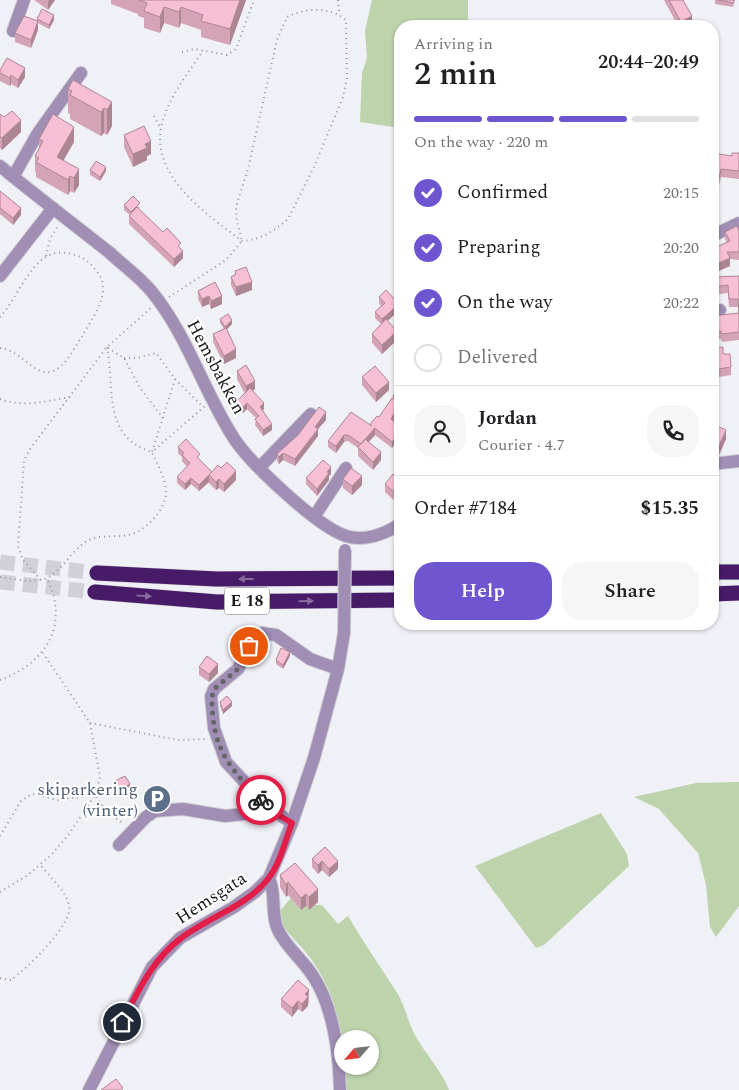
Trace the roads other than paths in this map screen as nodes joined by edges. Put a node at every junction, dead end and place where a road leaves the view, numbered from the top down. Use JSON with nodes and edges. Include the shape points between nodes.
{"nodes":[{"id":1,"x":24,"y":0,"type":"edge"},
{"id":2,"x":13,"y":30,"type":"dead end"},
{"id":3,"x":81,"y":73,"type":"dead end"},
{"id":4,"x":0,"y":166,"type":"edge"},
{"id":5,"x":13,"y":177,"type":"junction"},
{"id":6,"x":53,"y":208,"type":"junction"},
{"id":7,"x":739,"y":223,"type":"edge"},
{"id":8,"x":719,"y":233,"type":"edge"},
{"id":9,"x":0,"y":276,"type":"edge"},
{"id":10,"x":311,"y":414,"type":"edge"},
{"id":11,"x":739,"y":461,"type":"edge"},
{"id":12,"x":719,"y":463,"type":"edge"},
{"id":13,"x":260,"y":468,"type":"junction"},
{"id":14,"x":346,"y":468,"type":"dead end"},
{"id":15,"x":314,"y":517,"type":"junction"},
{"id":16,"x":394,"y":527,"type":"edge"},
{"id":17,"x":347,"y":536,"type":"junction"},
{"id":18,"x":719,"y":572,"type":"edge"},
{"id":19,"x":739,"y":572,"type":"edge"},
{"id":20,"x":97,"y":573,"type":"tunnel mouth"},
{"id":21,"x":394,"y":578,"type":"edge"},
{"id":22,"x":95,"y":592,"type":"tunnel mouth"},
{"id":23,"x":739,"y":593,"type":"edge"},
{"id":24,"x":719,"y":594,"type":"edge"},
{"id":25,"x":394,"y":600,"type":"edge"},
{"id":26,"x":338,"y":669,"type":"junction"},
{"id":27,"x":273,"y":811,"type":"junction"},
{"id":28,"x":292,"y":823,"type":"junction"},
{"id":29,"x":119,"y":845,"type":"dead end"},
{"id":30,"x":269,"y":878,"type":"junction"},
{"id":31,"x":89,"y":1090,"type":"edge"},
{"id":32,"x":340,"y":1090,"type":"edge"}],
"edges":[{"from":1,"to":2,"type":"street"},
{"from":3,"to":5,"type":"street","via":[[38,133]]},
{"from":4,"to":5,"type":"street","name":"Hemsbakken"},
{"from":5,"to":6,"type":"street","name":"Hemsbakken"},
{"from":6,"to":9,"type":"street"},
{"from":6,"to":13,"type":"street","name":"Hemsbakken","via":[[151,290],[174,324],[208,403]]},
{"from":7,"to":8,"type":"street"},
{"from":10,"to":13,"type":"street"},
{"from":11,"to":12,"type":"street"},
{"from":13,"to":15,"type":"street","name":"Hemsbakken"},
{"from":14,"to":15,"type":"street"},
{"from":15,"to":17,"type":"street","name":"Hemsbakken"},
{"from":16,"to":17,"type":"street","name":"Hemsbakken","via":[[370,537]]},
{"from":17,"to":26,"type":"street","name":"Hemsgata","bridge":true,"via":[[344,633]]},
{"from":18,"to":19,"type":"highway"},
{"from":21,"to":20,"type":"highway","number":"E 18","one_way":true,"via":[[216,579]]},
{"from":22,"to":25,"type":"highway","number":"E 18","one_way":true,"via":[[217,602]]},
{"from":23,"to":24,"type":"highway"},
{"from":26,"to":27,"type":"street","via":[[310,659],[268,632],[258,635],[238,669],[214,689],[212,702],[216,736],[226,762]]},
{"from":26,"to":28,"type":"street","name":"Hemsgata"},
{"from":27,"to":28,"type":"street"},
{"from":27,"to":29,"type":"street","via":[[225,816],[169,808],[155,811]]},
{"from":28,"to":30,"type":"street","name":"Hemsgata"},
{"from":30,"to":31,"type":"street","name":"Hemsgata","via":[[234,907],[180,938],[152,967]]},
{"from":30,"to":32,"type":"street","via":[[278,932],[314,978],[327,1007],[339,1060]]}]}
